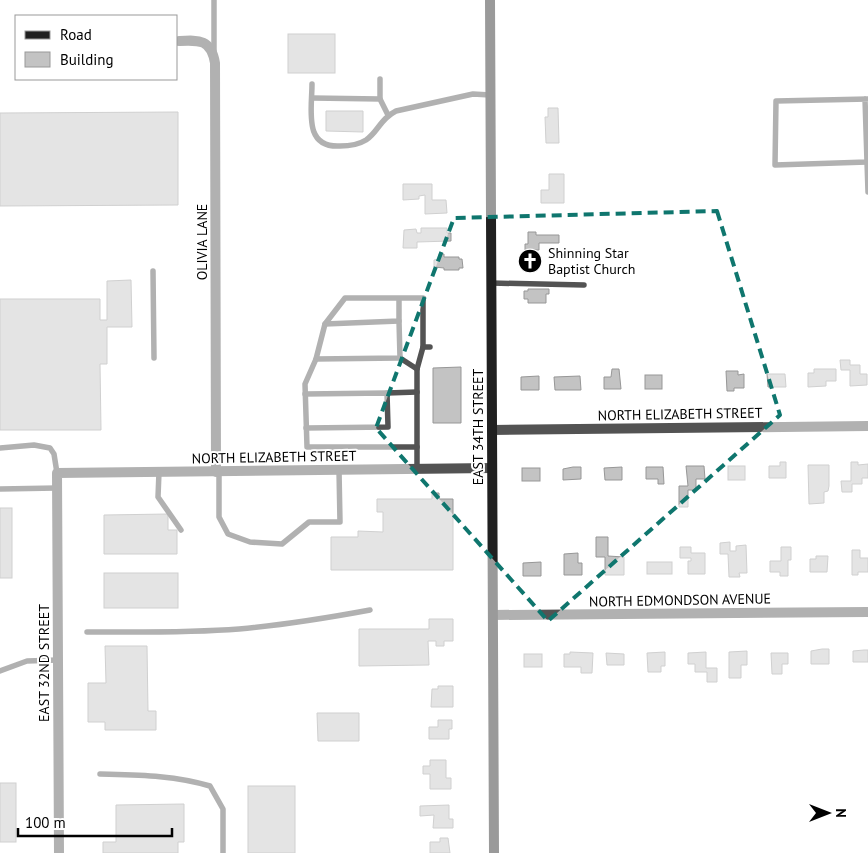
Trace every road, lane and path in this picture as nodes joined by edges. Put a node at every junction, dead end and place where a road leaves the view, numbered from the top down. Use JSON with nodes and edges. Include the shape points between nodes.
{"nodes":[{"id":1,"x":214,"y":0,"type":"edge"},
{"id":2,"x":490,"y":0,"type":"edge"},
{"id":3,"x":179,"y":40,"type":"dead end"},
{"id":4,"x":214,"y":55,"type":"junction"},
{"id":5,"x":380,"y":79,"type":"dead end"},
{"id":6,"x":312,"y":84,"type":"dead end"},
{"id":7,"x":490,"y":95,"type":"junction"},
{"id":8,"x":312,"y":98,"type":"junction"},
{"id":9,"x":380,"y":99,"type":"junction"},
{"id":10,"x":867,"y":99,"type":"edge"},
{"id":11,"x":388,"y":116,"type":"junction"},
{"id":12,"x":867,"y":162,"type":"junction"},
{"id":13,"x":868,"y":192,"type":"edge"},
{"id":14,"x":153,"y":271,"type":"dead end"},
{"id":15,"x":491,"y":283,"type":"junction"},
{"id":16,"x":584,"y":285,"type":"dead end"},
{"id":17,"x":399,"y":298,"type":"junction"},
{"id":18,"x":399,"y":321,"type":"junction"},
{"id":19,"x":325,"y":324,"type":"junction"},
{"id":20,"x":430,"y":347,"type":"dead end"},
{"id":21,"x":423,"y":348,"type":"junction"},
{"id":22,"x":154,"y":358,"type":"dead end"},
{"id":23,"x":400,"y":358,"type":"junction"},
{"id":24,"x":316,"y":359,"type":"junction"},
{"id":25,"x":417,"y":369,"type":"junction"},
{"id":26,"x":417,"y":392,"type":"junction"},
{"id":27,"x":387,"y":393,"type":"junction"},
{"id":28,"x":305,"y":394,"type":"junction"},
{"id":29,"x":868,"y":426,"type":"edge"},
{"id":30,"x":306,"y":428,"type":"junction"},
{"id":31,"x":492,"y":430,"type":"junction"},
{"id":32,"x":417,"y":447,"type":"junction"},
{"id":33,"x":0,"y":448,"type":"edge"},
{"id":34,"x":492,"y":468,"type":"junction"},
{"id":35,"x":417,"y":469,"type":"junction"},
{"id":36,"x":339,"y":470,"type":"junction"},
{"id":37,"x":159,"y":472,"type":"junction"},
{"id":38,"x":218,"y":472,"type":"junction"},
{"id":39,"x":57,"y":473,"type":"junction"},
{"id":40,"x":57,"y":488,"type":"junction"},
{"id":41,"x":0,"y":489,"type":"edge"},
{"id":42,"x":181,"y":530,"type":"dead end"},
{"id":43,"x":370,"y":610,"type":"dead end"},
{"id":44,"x":868,"y":612,"type":"edge"},
{"id":45,"x":493,"y":615,"type":"junction"},
{"id":46,"x":87,"y":632,"type":"dead end"},
{"id":47,"x":58,"y":660,"type":"junction"},
{"id":48,"x":0,"y":671,"type":"edge"},
{"id":49,"x":100,"y":774,"type":"dead end"},
{"id":50,"x":59,"y":853,"type":"edge"},
{"id":51,"x":223,"y":853,"type":"edge"},
{"id":52,"x":494,"y":853,"type":"edge"}],
"edges":[{"from":1,"to":4,"type":"lane"},
{"from":2,"to":7,"type":"main road","name":"EAST 34TH STREET"},
{"from":3,"to":4,"type":"street","via":[[201,41]]},
{"from":4,"to":38,"type":"street","name":"OLIVIA LANE"},
{"from":5,"to":9,"type":"lane"},
{"from":6,"to":8,"type":"lane"},
{"from":7,"to":11,"type":"lane","via":[[473,94],[396,111]]},
{"from":7,"to":15,"type":"main road","name":"EAST 34TH STREET"},
{"from":8,"to":9,"type":"lane"},
{"from":8,"to":11,"type":"lane","via":[[313,134],[319,143],[330,147],[352,146],[366,139]]},
{"from":9,"to":11,"type":"lane"},
{"from":10,"to":12,"type":"lane"},
{"from":10,"to":12,"type":"lane","via":[[776,101],[775,165]]},
{"from":12,"to":13,"type":"lane"},
{"from":14,"to":22,"type":"lane"},
{"from":15,"to":16,"type":"lane"},
{"from":15,"to":31,"type":"main road","name":"EAST 34TH STREET"},
{"from":17,"to":18,"type":"lane"},
{"from":17,"to":19,"type":"lane","via":[[345,298]]},
{"from":17,"to":21,"type":"lane","via":[[422,298]]},
{"from":18,"to":19,"type":"lane"},
{"from":18,"to":23,"type":"lane"},
{"from":19,"to":24,"type":"lane"},
{"from":20,"to":21,"type":"lane"},
{"from":21,"to":25,"type":"lane"},
{"from":23,"to":24,"type":"lane"},
{"from":23,"to":25,"type":"lane"},
{"from":24,"to":28,"type":"lane","via":[[305,384]]},
{"from":25,"to":26,"type":"lane"},
{"from":26,"to":27,"type":"lane"},
{"from":26,"to":32,"type":"lane"},
{"from":27,"to":28,"type":"lane"},
{"from":27,"to":30,"type":"lane","via":[[388,427]]},
{"from":28,"to":30,"type":"lane"},
{"from":29,"to":31,"type":"street","name":"NORTH ELIZABETH STREET"},
{"from":30,"to":32,"type":"lane","via":[[307,447]]},
{"from":31,"to":34,"type":"main road","name":"EAST 34TH STREET"},
{"from":32,"to":35,"type":"lane"},
{"from":33,"to":39,"type":"lane","via":[[34,445],[50,448]]},
{"from":34,"to":35,"type":"street","name":"NORTH ELIZABETH STREET"},
{"from":34,"to":45,"type":"main road","name":"EAST 34TH STREET"},
{"from":35,"to":36,"type":"street","name":"NORTH ELIZABETH STREET"},
{"from":36,"to":38,"type":"street","name":"NORTH ELIZABETH STREET"},
{"from":36,"to":38,"type":"lane","via":[[340,522],[309,522],[282,544],[250,542],[228,534],[220,517]]},
{"from":37,"to":38,"type":"street","name":"NORTH ELIZABETH STREET"},
{"from":37,"to":39,"type":"street","name":"NORTH ELIZABETH STREET"},
{"from":37,"to":42,"type":"lane","via":[[158,498]]},
{"from":39,"to":40,"type":"street","name":"EAST 32ND STREET"},
{"from":40,"to":41,"type":"lane"},
{"from":40,"to":47,"type":"street","name":"EAST 32ND STREET"},
{"from":43,"to":46,"type":"lane","via":[[238,629]]},
{"from":44,"to":45,"type":"street","name":"NORTH EDMONDSON AVENUE"},
{"from":45,"to":52,"type":"main road","name":"EAST 34TH STREET"},
{"from":47,"to":48,"type":"lane","via":[[27,661]]},
{"from":47,"to":50,"type":"street","name":"EAST 32ND STREET"},
{"from":49,"to":51,"type":"lane","via":[[147,776],[210,786],[223,809]]}]}
